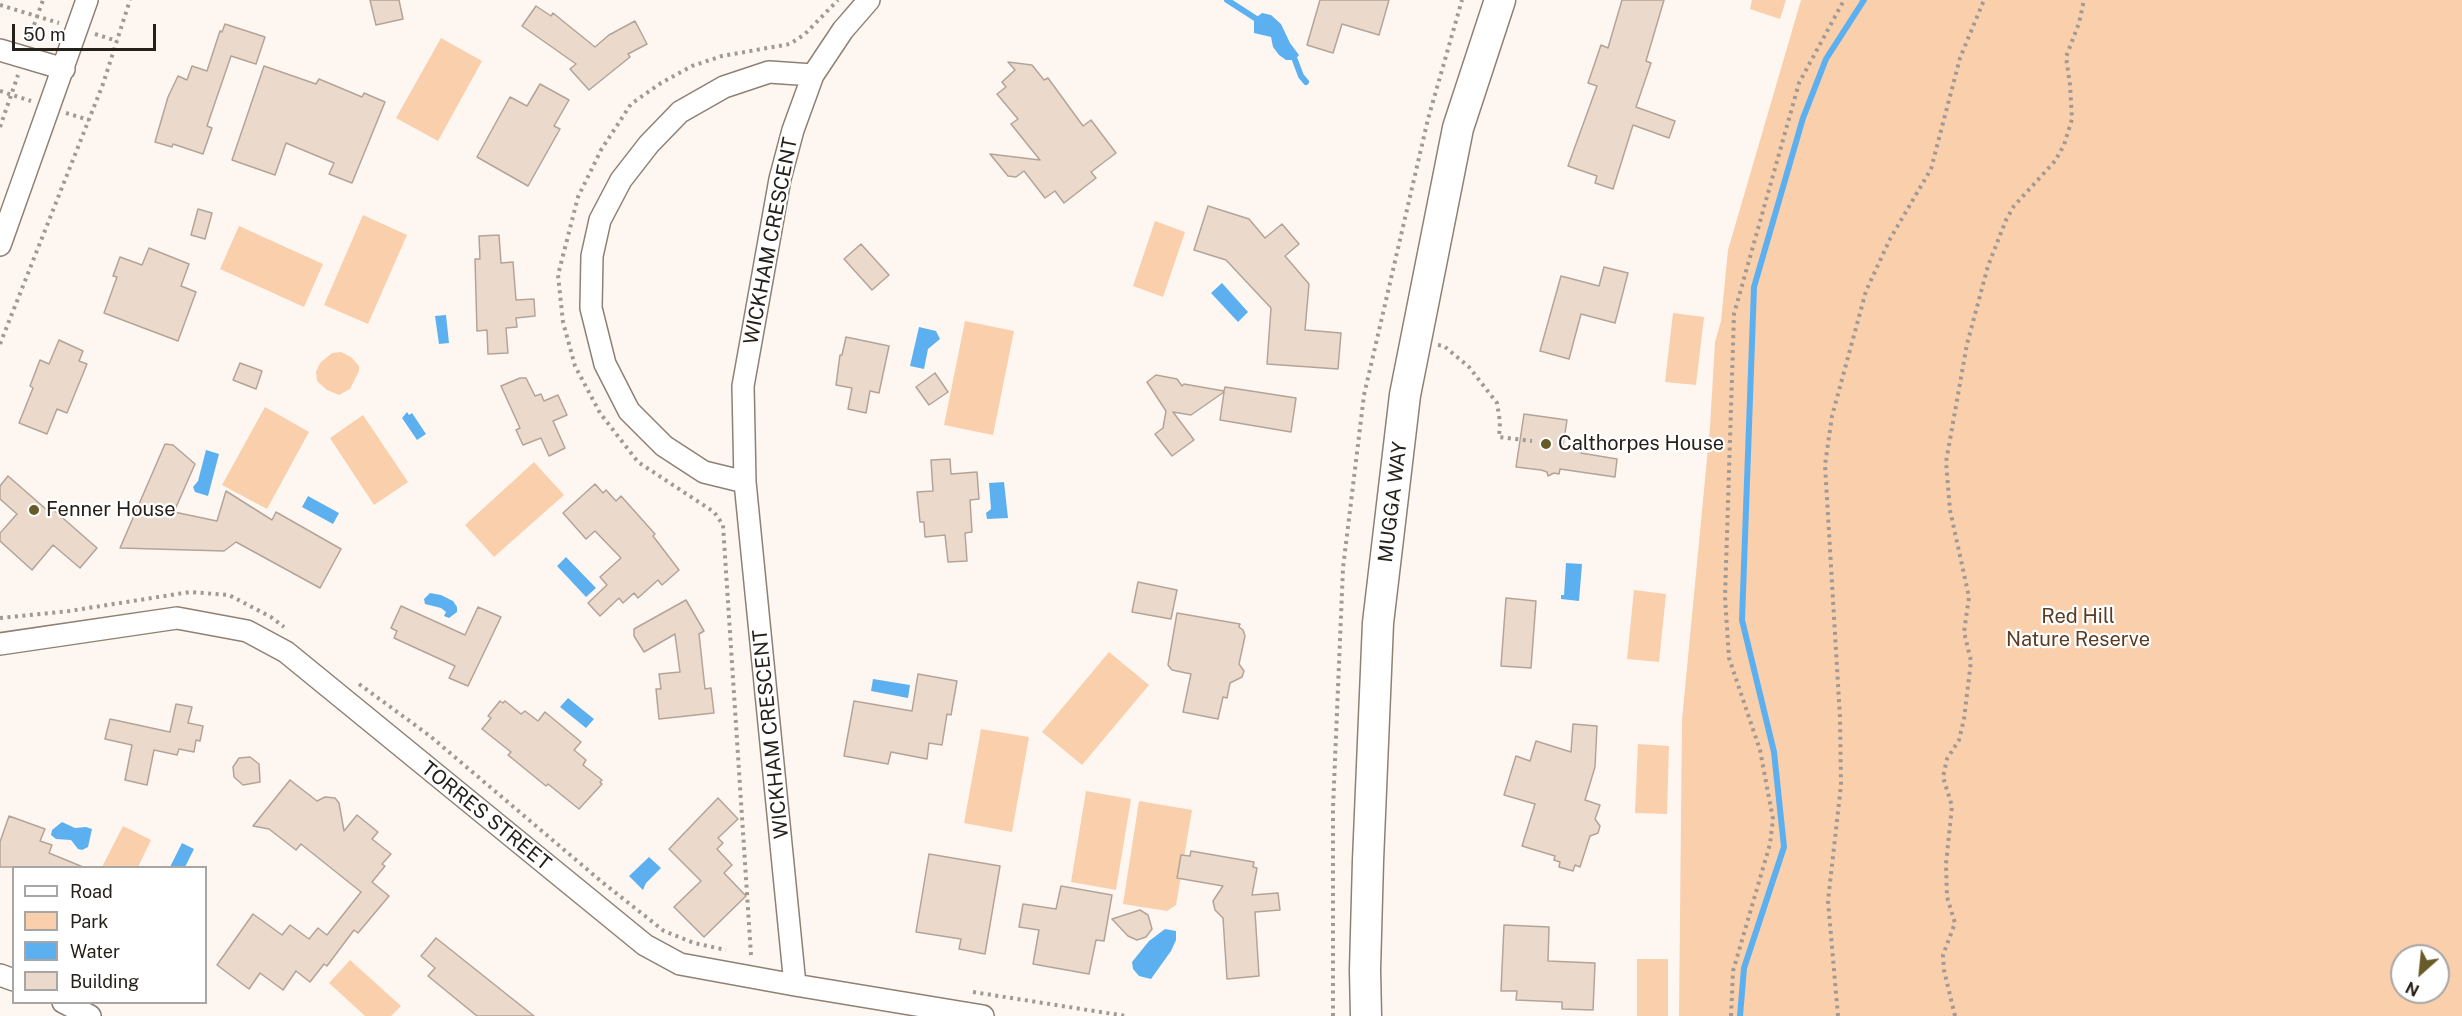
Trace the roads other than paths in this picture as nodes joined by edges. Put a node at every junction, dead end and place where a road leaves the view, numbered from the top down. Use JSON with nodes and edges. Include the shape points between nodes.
{"nodes":[{"id":1,"x":87,"y":0,"type":"edge"},
{"id":2,"x":870,"y":0,"type":"edge"},
{"id":3,"x":1500,"y":0,"type":"edge"},
{"id":4,"x":0,"y":50,"type":"edge"},
{"id":5,"x":64,"y":69,"type":"junction"},
{"id":6,"x":813,"y":75,"type":"junction"},
{"id":7,"x":0,"y":245,"type":"edge"},
{"id":8,"x":745,"y":482,"type":"junction"},
{"id":9,"x":0,"y":644,"type":"edge"},
{"id":10,"x":795,"y":985,"type":"junction"},
{"id":11,"x":67,"y":1004,"type":"edge"},
{"id":12,"x":90,"y":1016,"type":"edge"},
{"id":13,"x":983,"y":1016,"type":"edge"},
{"id":14,"x":1366,"y":1016,"type":"edge"}],
"edges":[{"from":1,"to":5,"type":"street"},
{"from":2,"to":6,"type":"street","name":"WICKHAM CRESCENT","via":[[843,30]]},
{"from":3,"to":14,"type":"main road","name":"MUGGA WAY","via":[[1458,128],[1406,395],[1378,623]]},
{"from":4,"to":5,"type":"street"},
{"from":5,"to":7,"type":"street"},
{"from":6,"to":8,"type":"street","name":"WICKHAM CRESCENT","via":[[780,179],[751,335],[743,386]]},
{"from":6,"to":8,"type":"street","via":[[769,72],[724,87],[680,112],[621,180],[600,220],[592,256],[591,308],[605,364],[629,411],[664,446],[704,472]]},
{"from":8,"to":10,"type":"street","name":"WICKHAM CRESCENT"},
{"from":9,"to":10,"type":"street","name":"TORRES STREET","via":[[177,618],[247,631],[286,652],[645,945],[680,964]]},
{"from":10,"to":13,"type":"street","name":"TORRES STREET"},
{"from":11,"to":12,"type":"street"}]}
